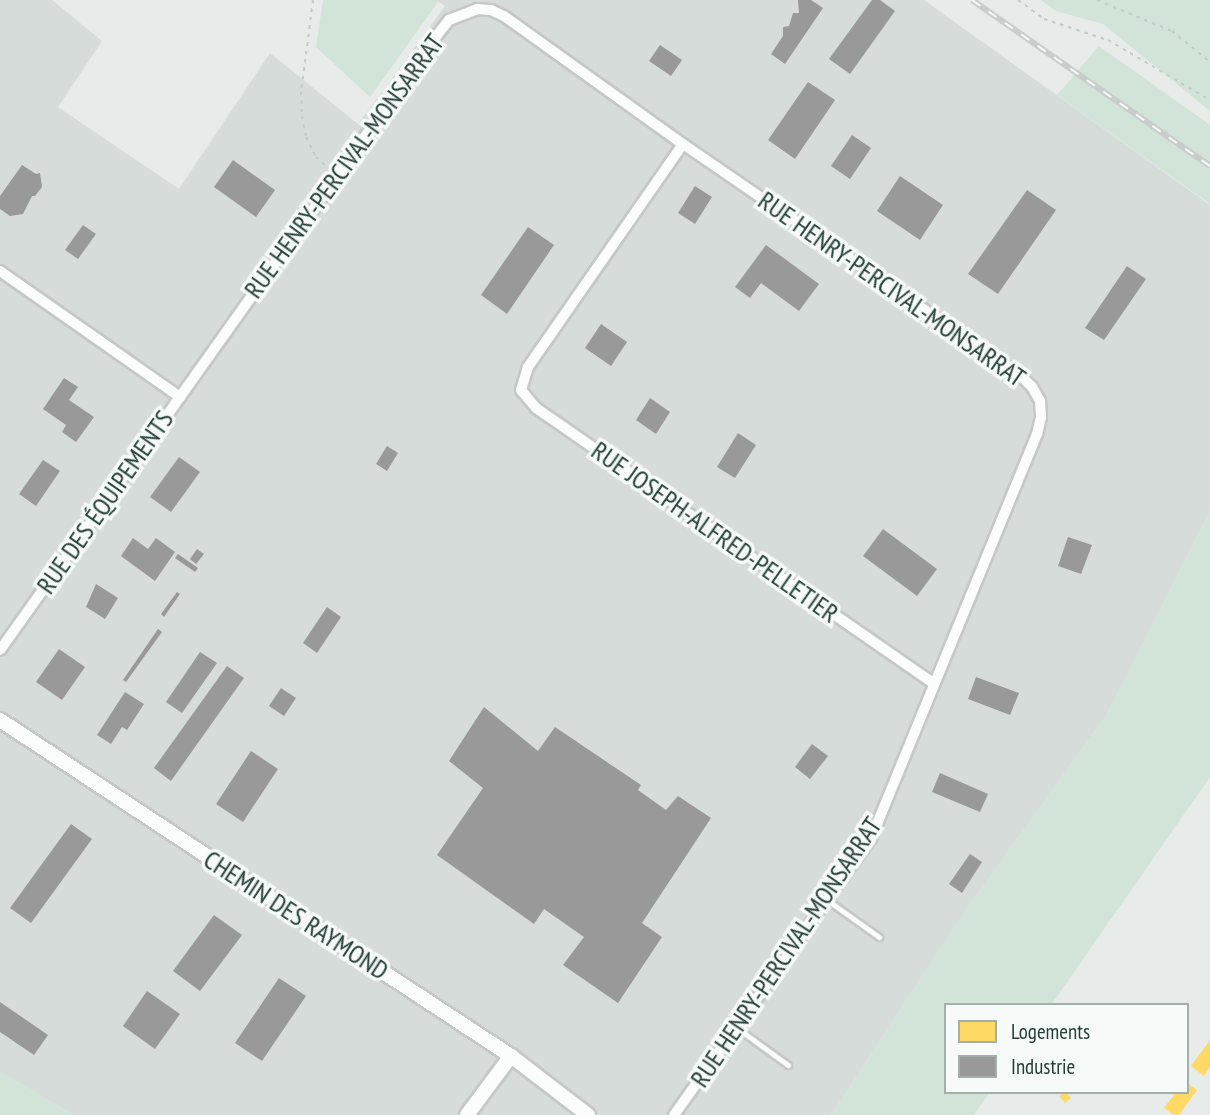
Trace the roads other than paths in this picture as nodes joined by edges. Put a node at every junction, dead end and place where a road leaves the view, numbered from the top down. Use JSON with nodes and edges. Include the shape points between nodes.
{"nodes":[{"id":1,"x":683,"y":144,"type":"junction"},
{"id":2,"x":0,"y":271,"type":"edge"},
{"id":3,"x":180,"y":397,"type":"junction"},
{"id":4,"x":0,"y":650,"type":"edge"},
{"id":5,"x":933,"y":683,"type":"junction"},
{"id":6,"x":0,"y":720,"type":"edge"},
{"id":7,"x":827,"y":900,"type":"junction"},
{"id":8,"x":878,"y":937,"type":"dead end"},
{"id":9,"x":736,"y":1028,"type":"junction"},
{"id":10,"x":511,"y":1056,"type":"junction"},
{"id":11,"x":788,"y":1065,"type":"dead end"},
{"id":12,"x":467,"y":1115,"type":"edge"},
{"id":13,"x":588,"y":1115,"type":"edge"},
{"id":14,"x":674,"y":1115,"type":"edge"}],
"edges":[{"from":1,"to":3,"type":"street","name":"RUE HENRY-PERCIVAL-MONSARRAT","via":[[504,16],[477,9],[449,20]]},
{"from":1,"to":5,"type":"street","name":"RUE HENRY-PERCIVAL-MONSARRAT","via":[[1021,376],[1040,401],[1037,434]]},
{"from":1,"to":5,"type":"street","name":"RUE JOSEPH-ALFRED-PELLETIER","via":[[528,367],[522,390],[536,408]]},
{"from":2,"to":3,"type":"street","name":"RUE DES ÉQUIPEMENTS"},
{"from":3,"to":4,"type":"street","name":"RUE DES ÉQUIPEMENTS"},
{"from":5,"to":7,"type":"street","name":"RUE HENRY-PERCIVAL-MONSARRAT","via":[[871,838]]},
{"from":6,"to":10,"type":"street","name":"CHEMIN DES RAYMOND"},
{"from":7,"to":8,"type":"lane"},
{"from":7,"to":9,"type":"street","name":"RUE HENRY-PERCIVAL-MONSARRAT"},
{"from":9,"to":11,"type":"lane"},
{"from":9,"to":14,"type":"street","name":"RUE HENRY-PERCIVAL-MONSARRAT"},
{"from":10,"to":12,"type":"street"},
{"from":10,"to":13,"type":"street","name":"CHEMIN DES RAYMOND"}]}
